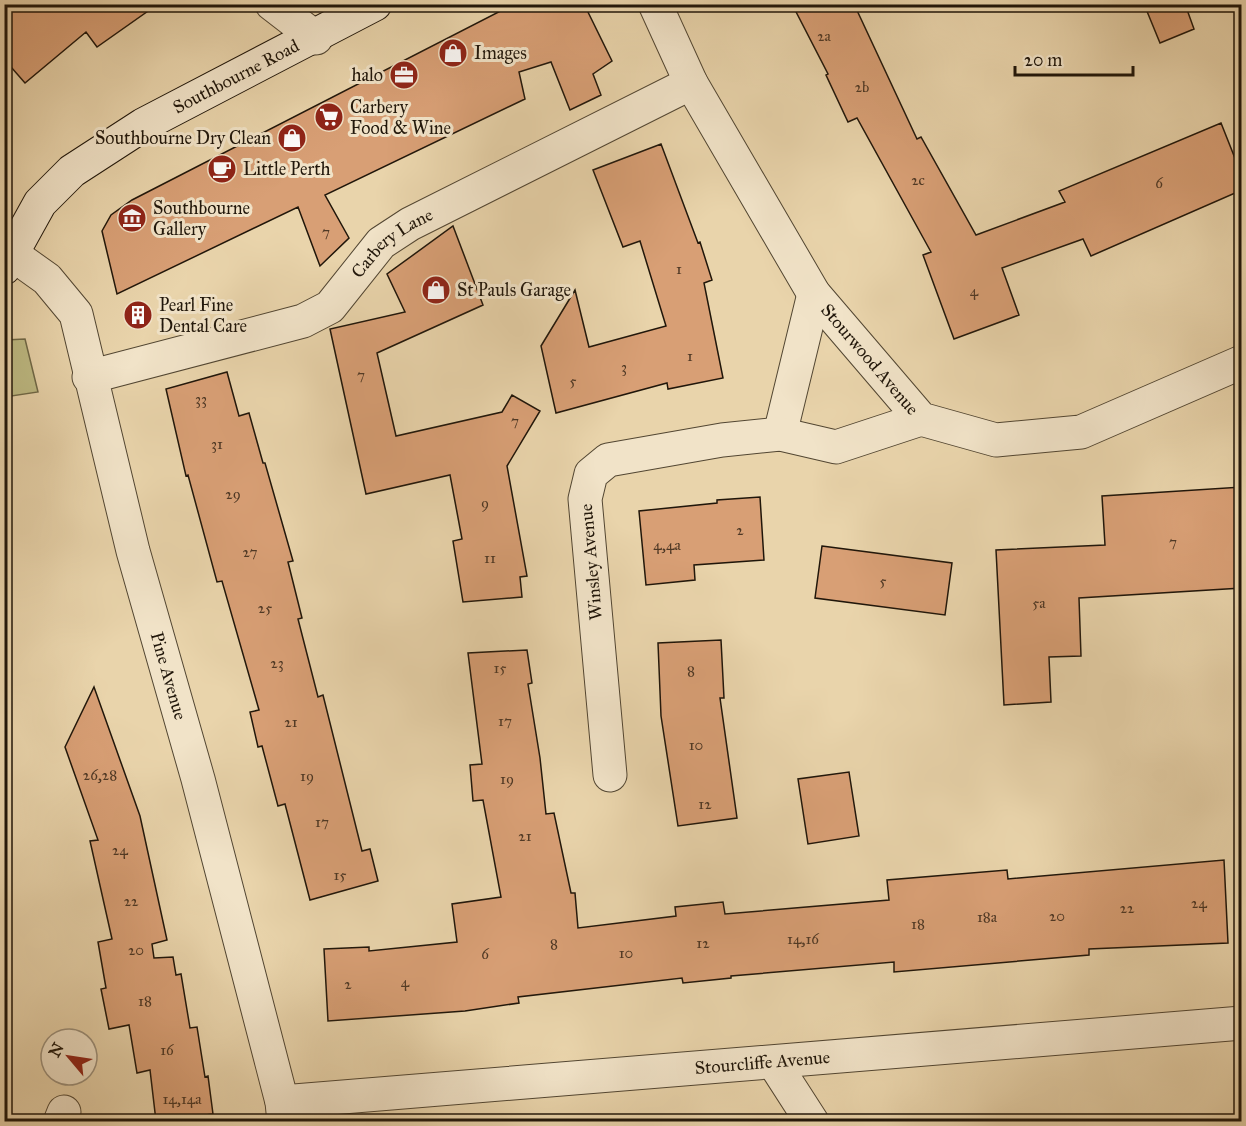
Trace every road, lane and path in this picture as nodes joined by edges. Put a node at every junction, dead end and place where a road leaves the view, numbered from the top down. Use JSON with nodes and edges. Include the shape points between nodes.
{"nodes":[{"id":1,"x":272,"y":4,"type":"edge"},
{"id":2,"x":375,"y":4,"type":"edge"},
{"id":3,"x":655,"y":4,"type":"edge"},
{"id":4,"x":316,"y":38,"type":"junction"},
{"id":5,"x":691,"y":83,"type":"junction"},
{"id":6,"x":7,"y":258,"type":"edge"},
{"id":7,"x":814,"y":294,"type":"junction"},
{"id":8,"x":1242,"y":362,"type":"edge"},
{"id":9,"x":89,"y":377,"type":"junction"},
{"id":10,"x":921,"y":419,"type":"junction"},
{"id":11,"x":780,"y":434,"type":"junction"},
{"id":12,"x":610,"y":775,"type":"dead end"},
{"id":13,"x":1242,"y":1023,"type":"edge"},
{"id":14,"x":774,"y":1063,"type":"junction"},
{"id":15,"x":283,"y":1112,"type":"edge"},
{"id":16,"x":812,"y":1122,"type":"edge"}],
"edges":[{"from":1,"to":4,"type":"street"},
{"from":2,"to":4,"type":"street","name":"Southbourne Road"},
{"from":3,"to":5,"type":"street","name":"Stourwood Avenue"},
{"from":4,"to":6,"type":"street","name":"Southbourne Road","via":[[142,125],[72,171],[40,203]]},
{"from":5,"to":7,"type":"street","name":"Stourwood Avenue"},
{"from":5,"to":9,"type":"street","name":"Carbery Lane","via":[[410,224],[381,243],[330,307],[303,321]]},
{"from":6,"to":9,"type":"street","name":"Pine Avenue","via":[[47,279],[76,314]]},
{"from":7,"to":10,"type":"street","name":"Stourwood Avenue"},
{"from":7,"to":11,"type":"street"},
{"from":8,"to":10,"type":"street","name":"Stourwood Avenue","via":[[1081,432],[996,440]]},
{"from":9,"to":15,"type":"street","name":"Pine Avenue"},
{"from":10,"to":11,"type":"street","name":"Winsley Avenue","via":[[836,447]]},
{"from":11,"to":12,"type":"street","name":"Winsley Avenue","via":[[608,460],[591,474],[585,499]]},
{"from":13,"to":14,"type":"street","name":"Stourcliffe Avenue"},
{"from":14,"to":15,"type":"street","name":"Stourcliffe Avenue"},
{"from":14,"to":16,"type":"street"}]}
